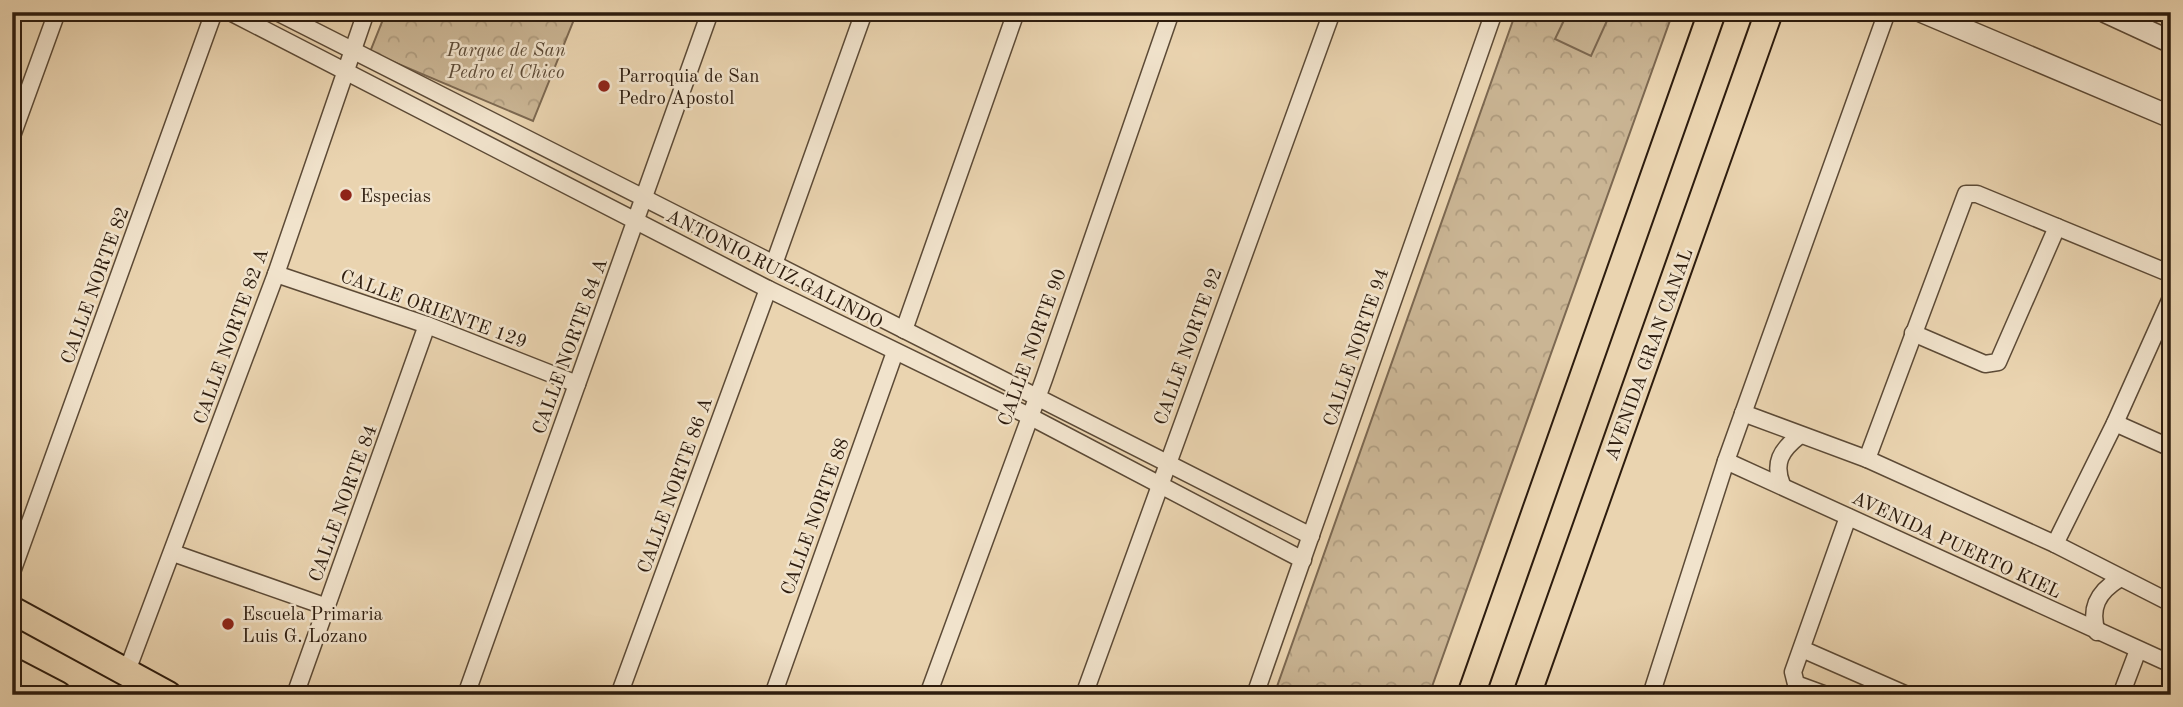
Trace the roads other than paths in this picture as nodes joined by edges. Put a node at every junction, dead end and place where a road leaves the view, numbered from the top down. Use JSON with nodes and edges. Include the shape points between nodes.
{"nodes":[{"id":1,"x":57,"y":12,"type":"edge"},
{"id":2,"x":214,"y":12,"type":"edge"},
{"id":3,"x":230,"y":12,"type":"edge"},
{"id":4,"x":277,"y":12,"type":"edge"},
{"id":5,"x":366,"y":12,"type":"edge"},
{"id":6,"x":710,"y":12,"type":"edge"},
{"id":7,"x":864,"y":12,"type":"edge"},
{"id":8,"x":1016,"y":12,"type":"edge"},
{"id":9,"x":1171,"y":12,"type":"edge"},
{"id":10,"x":1332,"y":12,"type":"edge"},
{"id":11,"x":1493,"y":12,"type":"edge"},
{"id":12,"x":1712,"y":12,"type":"edge"},
{"id":13,"x":1769,"y":12,"type":"edge"},
{"id":14,"x":1886,"y":12,"type":"edge"},
{"id":15,"x":1923,"y":12,"type":"edge"},
{"id":16,"x":2106,"y":12,"type":"edge"},
{"id":17,"x":2145,"y":20,"type":"edge"},
{"id":18,"x":2171,"y":41,"type":"edge"},
{"id":19,"x":352,"y":51,"type":"junction"},
{"id":20,"x":346,"y":71,"type":"junction"},
{"id":21,"x":2171,"y":117,"type":"edge"},
{"id":22,"x":12,"y":136,"type":"edge"},
{"id":23,"x":645,"y":200,"type":"junction"},
{"id":24,"x":637,"y":221,"type":"junction"},
{"id":25,"x":2057,"y":227,"type":"junction"},
{"id":26,"x":774,"y":264,"type":"junction"},
{"id":27,"x":276,"y":274,"type":"junction"},
{"id":28,"x":2171,"y":274,"type":"edge"},
{"id":29,"x":768,"y":289,"type":"junction"},
{"id":30,"x":2171,"y":298,"type":"edge"},
{"id":31,"x":427,"y":325,"type":"junction"},
{"id":32,"x":904,"y":330,"type":"junction"},
{"id":33,"x":1913,"y":333,"type":"junction"},
{"id":34,"x":895,"y":352,"type":"junction"},
{"id":35,"x":577,"y":384,"type":"junction"},
{"id":36,"x":1036,"y":396,"type":"junction"},
{"id":37,"x":1743,"y":413,"type":"junction"},
{"id":38,"x":1029,"y":416,"type":"junction"},
{"id":39,"x":2115,"y":423,"type":"junction"},
{"id":40,"x":1799,"y":436,"type":"junction"},
{"id":41,"x":2171,"y":448,"type":"edge"},
{"id":42,"x":1867,"y":459,"type":"junction"},
{"id":43,"x":1726,"y":461,"type":"junction"},
{"id":44,"x":1166,"y":463,"type":"junction"},
{"id":45,"x":1159,"y":484,"type":"junction"},
{"id":46,"x":1782,"y":485,"type":"junction"},
{"id":47,"x":1848,"y":517,"type":"junction"},
{"id":48,"x":1311,"y":536,"type":"junction"},
{"id":49,"x":2055,"y":544,"type":"junction"},
{"id":50,"x":173,"y":553,"type":"junction"},
{"id":51,"x":1303,"y":560,"type":"junction"},
{"id":52,"x":12,"y":572,"type":"edge"},
{"id":53,"x":2119,"y":579,"type":"junction"},
{"id":54,"x":2171,"y":603,"type":"edge"},
{"id":55,"x":327,"y":607,"type":"junction"},
{"id":56,"x":12,"y":610,"type":"edge"},
{"id":57,"x":2097,"y":632,"type":"junction"},
{"id":58,"x":1802,"y":649,"type":"junction"},
{"id":59,"x":2171,"y":649,"type":"edge"},
{"id":60,"x":2138,"y":650,"type":"junction"},
{"id":61,"x":2155,"y":657,"type":"junction"},
{"id":62,"x":2171,"y":664,"type":"edge"},
{"id":63,"x":12,"y":671,"type":"edge"},
{"id":64,"x":127,"y":671,"type":"junction"},
{"id":65,"x":1652,"y":692,"type":"dead end"},
{"id":66,"x":53,"y":694,"type":"edge"},
{"id":67,"x":169,"y":695,"type":"edge"},
{"id":68,"x":295,"y":695,"type":"edge"},
{"id":69,"x":466,"y":695,"type":"edge"},
{"id":70,"x":619,"y":695,"type":"edge"},
{"id":71,"x":773,"y":695,"type":"edge"},
{"id":72,"x":928,"y":695,"type":"edge"},
{"id":73,"x":1084,"y":695,"type":"edge"},
{"id":74,"x":1255,"y":695,"type":"edge"},
{"id":75,"x":1471,"y":695,"type":"edge"},
{"id":76,"x":1527,"y":695,"type":"edge"},
{"id":77,"x":1826,"y":695,"type":"edge"},
{"id":78,"x":1907,"y":695,"type":"edge"},
{"id":79,"x":2121,"y":695,"type":"edge"}],
"edges":[{"from":1,"to":22,"type":"street"},
{"from":2,"to":52,"type":"street","name":"CALLE NORTE 82"},
{"from":3,"to":20,"type":"street","name":"ANTONIO RUIZ GALINDO"},
{"from":4,"to":19,"type":"street","name":"ANTONIO RUIZ GALINDO"},
{"from":5,"to":19,"type":"street","name":"CALLE NORTE 82 A"},
{"from":6,"to":23,"type":"street","name":"CALLE NORTE 84 A"},
{"from":7,"to":26,"type":"street"},
{"from":8,"to":32,"type":"street"},
{"from":9,"to":36,"type":"street","name":"CALLE NORTE 90"},
{"from":10,"to":44,"type":"street","name":"CALLE NORTE 92"},
{"from":11,"to":48,"type":"street","name":"CALLE NORTE 94"},
{"from":12,"to":75,"type":"main road"},
{"from":13,"to":76,"type":"main road","name":"AVENIDA GRAN CANAL"},
{"from":14,"to":37,"type":"street"},
{"from":15,"to":21,"type":"street"},
{"from":16,"to":17,"type":"street"},
{"from":17,"to":18,"type":"street"},
{"from":19,"to":20,"type":"street","name":"CALLE NORTE 82 A"},
{"from":19,"to":23,"type":"street","name":"ANTONIO RUIZ GALINDO"},
{"from":20,"to":24,"type":"street","name":"ANTONIO RUIZ GALINDO"},
{"from":20,"to":27,"type":"street","name":"CALLE NORTE 82 A"},
{"from":23,"to":24,"type":"street","name":"CALLE NORTE 84 A"},
{"from":23,"to":26,"type":"street","name":"ANTONIO RUIZ GALINDO"},
{"from":24,"to":29,"type":"street","name":"ANTONIO RUIZ GALINDO"},
{"from":24,"to":35,"type":"street","name":"CALLE NORTE 84 A"},
{"from":25,"to":28,"type":"street"},
{"from":25,"to":33,"type":"street","via":[[1998,362],[1985,364]]},
{"from":25,"to":33,"type":"street","via":[[1977,194],[1966,194]]},
{"from":26,"to":32,"type":"street","name":"ANTONIO RUIZ GALINDO"},
{"from":27,"to":31,"type":"street","name":"CALLE ORIENTE 129"},
{"from":27,"to":50,"type":"street","name":"CALLE NORTE 82 A"},
{"from":29,"to":34,"type":"street","name":"ANTONIO RUIZ GALINDO"},
{"from":29,"to":70,"type":"street","name":"CALLE NORTE 86 A"},
{"from":30,"to":39,"type":"street"},
{"from":31,"to":35,"type":"street","name":"CALLE ORIENTE 129"},
{"from":31,"to":55,"type":"street","name":"CALLE NORTE 84"},
{"from":32,"to":36,"type":"street","name":"ANTONIO RUIZ GALINDO"},
{"from":33,"to":42,"type":"street"},
{"from":34,"to":38,"type":"street","name":"ANTONIO RUIZ GALINDO"},
{"from":34,"to":71,"type":"street","name":"CALLE NORTE 88"},
{"from":35,"to":69,"type":"street","name":"CALLE NORTE 84 A"},
{"from":36,"to":38,"type":"street","name":"CALLE NORTE 90"},
{"from":36,"to":44,"type":"street","name":"ANTONIO RUIZ GALINDO"},
{"from":37,"to":40,"type":"street","name":"AVENIDA PUERTO KIEL"},
{"from":37,"to":43,"type":"street"},
{"from":38,"to":45,"type":"street","name":"ANTONIO RUIZ GALINDO"},
{"from":38,"to":72,"type":"street","name":"CALLE NORTE 90"},
{"from":39,"to":41,"type":"street"},
{"from":39,"to":49,"type":"street"},
{"from":40,"to":42,"type":"street","name":"AVENIDA PUERTO KIEL"},
{"from":40,"to":46,"type":"street","via":[[1781,453]]},
{"from":42,"to":49,"type":"street","name":"AVENIDA PUERTO KIEL"},
{"from":43,"to":46,"type":"street","name":"AVENIDA PUERTO KIEL"},
{"from":43,"to":65,"type":"street"},
{"from":44,"to":45,"type":"street","name":"CALLE NORTE 92"},
{"from":44,"to":48,"type":"street","name":"ANTONIO RUIZ GALINDO"},
{"from":45,"to":51,"type":"street","name":"ANTONIO RUIZ GALINDO"},
{"from":45,"to":73,"type":"street","name":"CALLE NORTE 92"},
{"from":46,"to":47,"type":"street","name":"AVENIDA PUERTO KIEL"},
{"from":47,"to":57,"type":"street","name":"AVENIDA PUERTO KIEL"},
{"from":47,"to":58,"type":"street"},
{"from":48,"to":51,"type":"street","name":"CALLE NORTE 94"},
{"from":49,"to":53,"type":"street","name":"AVENIDA PUERTO KIEL"},
{"from":50,"to":55,"type":"street"},
{"from":50,"to":64,"type":"street","name":"CALLE NORTE 82 A"},
{"from":51,"to":74,"type":"street","name":"CALLE NORTE 94"},
{"from":53,"to":54,"type":"street","name":"AVENIDA PUERTO KIEL"},
{"from":53,"to":57,"type":"street","via":[[2104,589],[2095,603]]},
{"from":55,"to":68,"type":"street","name":"CALLE NORTE 84"},
{"from":56,"to":64,"type":"main road"},
{"from":57,"to":60,"type":"street","name":"AVENIDA PUERTO KIEL"},
{"from":58,"to":77,"type":"street","via":[[1793,680]]},
{"from":58,"to":78,"type":"street"},
{"from":59,"to":61,"type":"street"},
{"from":60,"to":61,"type":"street","name":"AVENIDA PUERTO KIEL"},
{"from":60,"to":79,"type":"street"},
{"from":61,"to":62,"type":"street","name":"AVENIDA PUERTO KIEL"},
{"from":63,"to":66,"type":"main road"},
{"from":64,"to":67,"type":"main road"}]}
